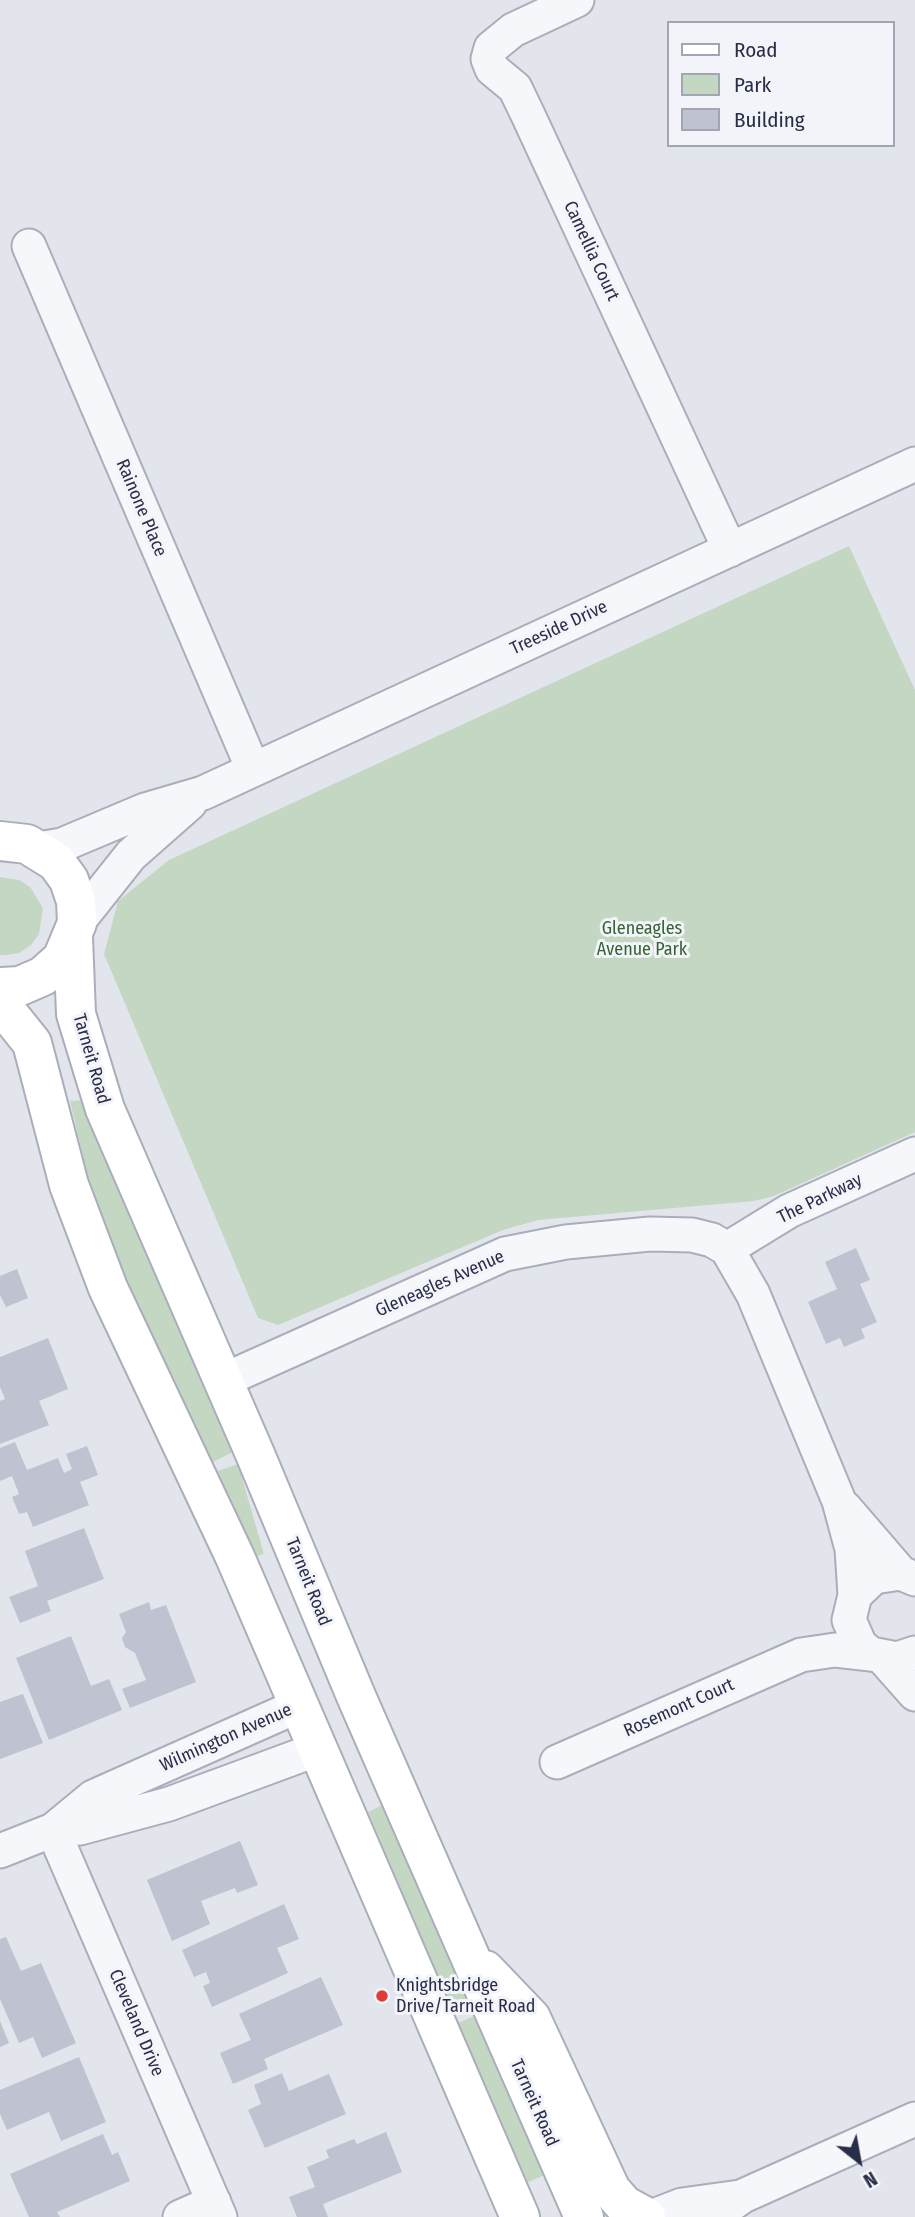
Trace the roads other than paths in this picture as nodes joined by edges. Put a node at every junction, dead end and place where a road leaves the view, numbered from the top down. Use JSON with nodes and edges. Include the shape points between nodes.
{"nodes":[{"id":1,"x":577,"y":0,"type":"edge"},
{"id":2,"x":29,"y":246,"type":"dead end"},
{"id":3,"x":915,"y":464,"type":"edge"},
{"id":4,"x":730,"y":550,"type":"junction"},
{"id":5,"x":253,"y":769,"type":"junction"},
{"id":6,"x":203,"y":793,"type":"junction"},
{"id":7,"x":0,"y":817,"type":"edge"},
{"id":8,"x":22,"y":845,"type":"edge"},
{"id":9,"x":75,"y":930,"type":"junction"},
{"id":10,"x":0,"y":987,"type":"edge"},
{"id":11,"x":0,"y":1003,"type":"edge"},
{"id":12,"x":915,"y":1154,"type":"edge"},
{"id":13,"x":727,"y":1250,"type":"junction"},
{"id":14,"x":222,"y":1381,"type":"junction"},
{"id":15,"x":273,"y":1496,"type":"junction"},
{"id":16,"x":839,"y":1501,"type":"junction"},
{"id":17,"x":908,"y":1576,"type":"edge"},
{"id":18,"x":853,"y":1601,"type":"junction"},
{"id":19,"x":801,"y":1655,"type":"junction"},
{"id":20,"x":890,"y":1655,"type":"edge"},
{"id":21,"x":915,"y":1694,"type":"edge"},
{"id":22,"x":316,"y":1703,"type":"junction"},
{"id":23,"x":370,"y":1724,"type":"junction"},
{"id":24,"x":318,"y":1749,"type":"junction"},
{"id":25,"x":557,"y":1762,"type":"dead end"},
{"id":26,"x":153,"y":1770,"type":"junction"},
{"id":27,"x":169,"y":1804,"type":"junction"},
{"id":28,"x":53,"y":1830,"type":"junction"},
{"id":29,"x":0,"y":1851,"type":"edge"},
{"id":30,"x":469,"y":1954,"type":"junction"},
{"id":31,"x":915,"y":2119,"type":"edge"},
{"id":32,"x":743,"y":2196,"type":"junction"},
{"id":33,"x":217,"y":2210,"type":"edge"},
{"id":34,"x":180,"y":2217,"type":"edge"},
{"id":35,"x":520,"y":2217,"type":"edge"},
{"id":36,"x":583,"y":2217,"type":"edge"},
{"id":37,"x":648,"y":2217,"type":"edge"},
{"id":38,"x":713,"y":2217,"type":"edge"}],
"edges":[{"from":1,"to":4,"type":"street","name":"Camellia Court","via":[[513,30],[491,48],[488,59],[492,69],[514,88],[528,116]]},
{"from":2,"to":5,"type":"street","name":"Rainone Place"},
{"from":3,"to":4,"type":"street","name":"Treeside Drive"},
{"from":4,"to":5,"type":"street","name":"Treeside Drive"},
{"from":5,"to":6,"type":"street","name":"Treeside Drive"},
{"from":6,"to":8,"type":"street","name":"Treeside Drive","via":[[145,810],[62,845]]},
{"from":6,"to":9,"type":"street","name":"Treeside Drive","via":[[131,855]]},
{"from":7,"to":8,"type":"main road"},
{"from":8,"to":9,"type":"main road","name":"Tarneit Road","via":[[56,862],[69,880],[76,901]]},
{"from":9,"to":10,"type":"main road","via":[[62,959],[43,976],[20,986]]},
{"from":9,"to":14,"type":"main road","name":"Tarneit Road","via":[[76,1014],[105,1109]]},
{"from":11,"to":22,"type":"main road","via":[[32,1043],[69,1185],[108,1288],[235,1557]]},
{"from":12,"to":13,"type":"street","name":"The Parkway","via":[[789,1211]]},
{"from":13,"to":14,"type":"street","name":"Gleneagles Avenue","via":[[692,1235],[650,1234],[566,1242],[505,1254]]},
{"from":13,"to":16,"type":"street","via":[[753,1294]]},
{"from":14,"to":15,"type":"main road","name":"Tarneit Road"},
{"from":15,"to":22,"type":"main road"},
{"from":15,"to":23,"type":"main road","name":"Tarneit Road"},
{"from":16,"to":17,"type":"street"},
{"from":16,"to":18,"type":"street","via":[[852,1549]]},
{"from":17,"to":18,"type":"street","name":"Rosemont Court","via":[[874,1577]]},
{"from":18,"to":19,"type":"street","name":"Rosemont Court"},
{"from":18,"to":20,"type":"street","via":[[853,1633],[860,1645]]},
{"from":19,"to":20,"type":"street","name":"Rosemont Court","via":[[835,1650]]},
{"from":19,"to":25,"type":"street","name":"Rosemont Court"},
{"from":20,"to":21,"type":"street"},
{"from":22,"to":23,"type":"main road","via":[[359,1713]]},
{"from":22,"to":24,"type":"main road","via":[[331,1719]]},
{"from":22,"to":26,"type":"street","name":"Wilmington Avenue"},
{"from":23,"to":30,"type":"main road","name":"Tarneit Road"},
{"from":24,"to":27,"type":"street","name":"Wilmington Avenue"},
{"from":24,"to":35,"type":"main road"},
{"from":26,"to":27,"type":"street","name":"Wilmington Avenue"},
{"from":26,"to":28,"type":"street","name":"Wilmington Avenue","via":[[93,1797]]},
{"from":27,"to":28,"type":"street","name":"Wilmington Avenue","via":[[80,1828]]},
{"from":28,"to":29,"type":"street","name":"Wilmington Avenue"},
{"from":28,"to":33,"type":"street","name":"Cleveland Drive"},
{"from":30,"to":36,"type":"main road","name":"Tarneit Road"},
{"from":30,"to":37,"type":"main road","via":[[531,2018],[611,2190],[624,2206]]},
{"from":31,"to":32,"type":"street"},
{"from":32,"to":37,"type":"street","via":[[682,2205]]},
{"from":32,"to":38,"type":"street"},
{"from":33,"to":34,"type":"street"}]}
